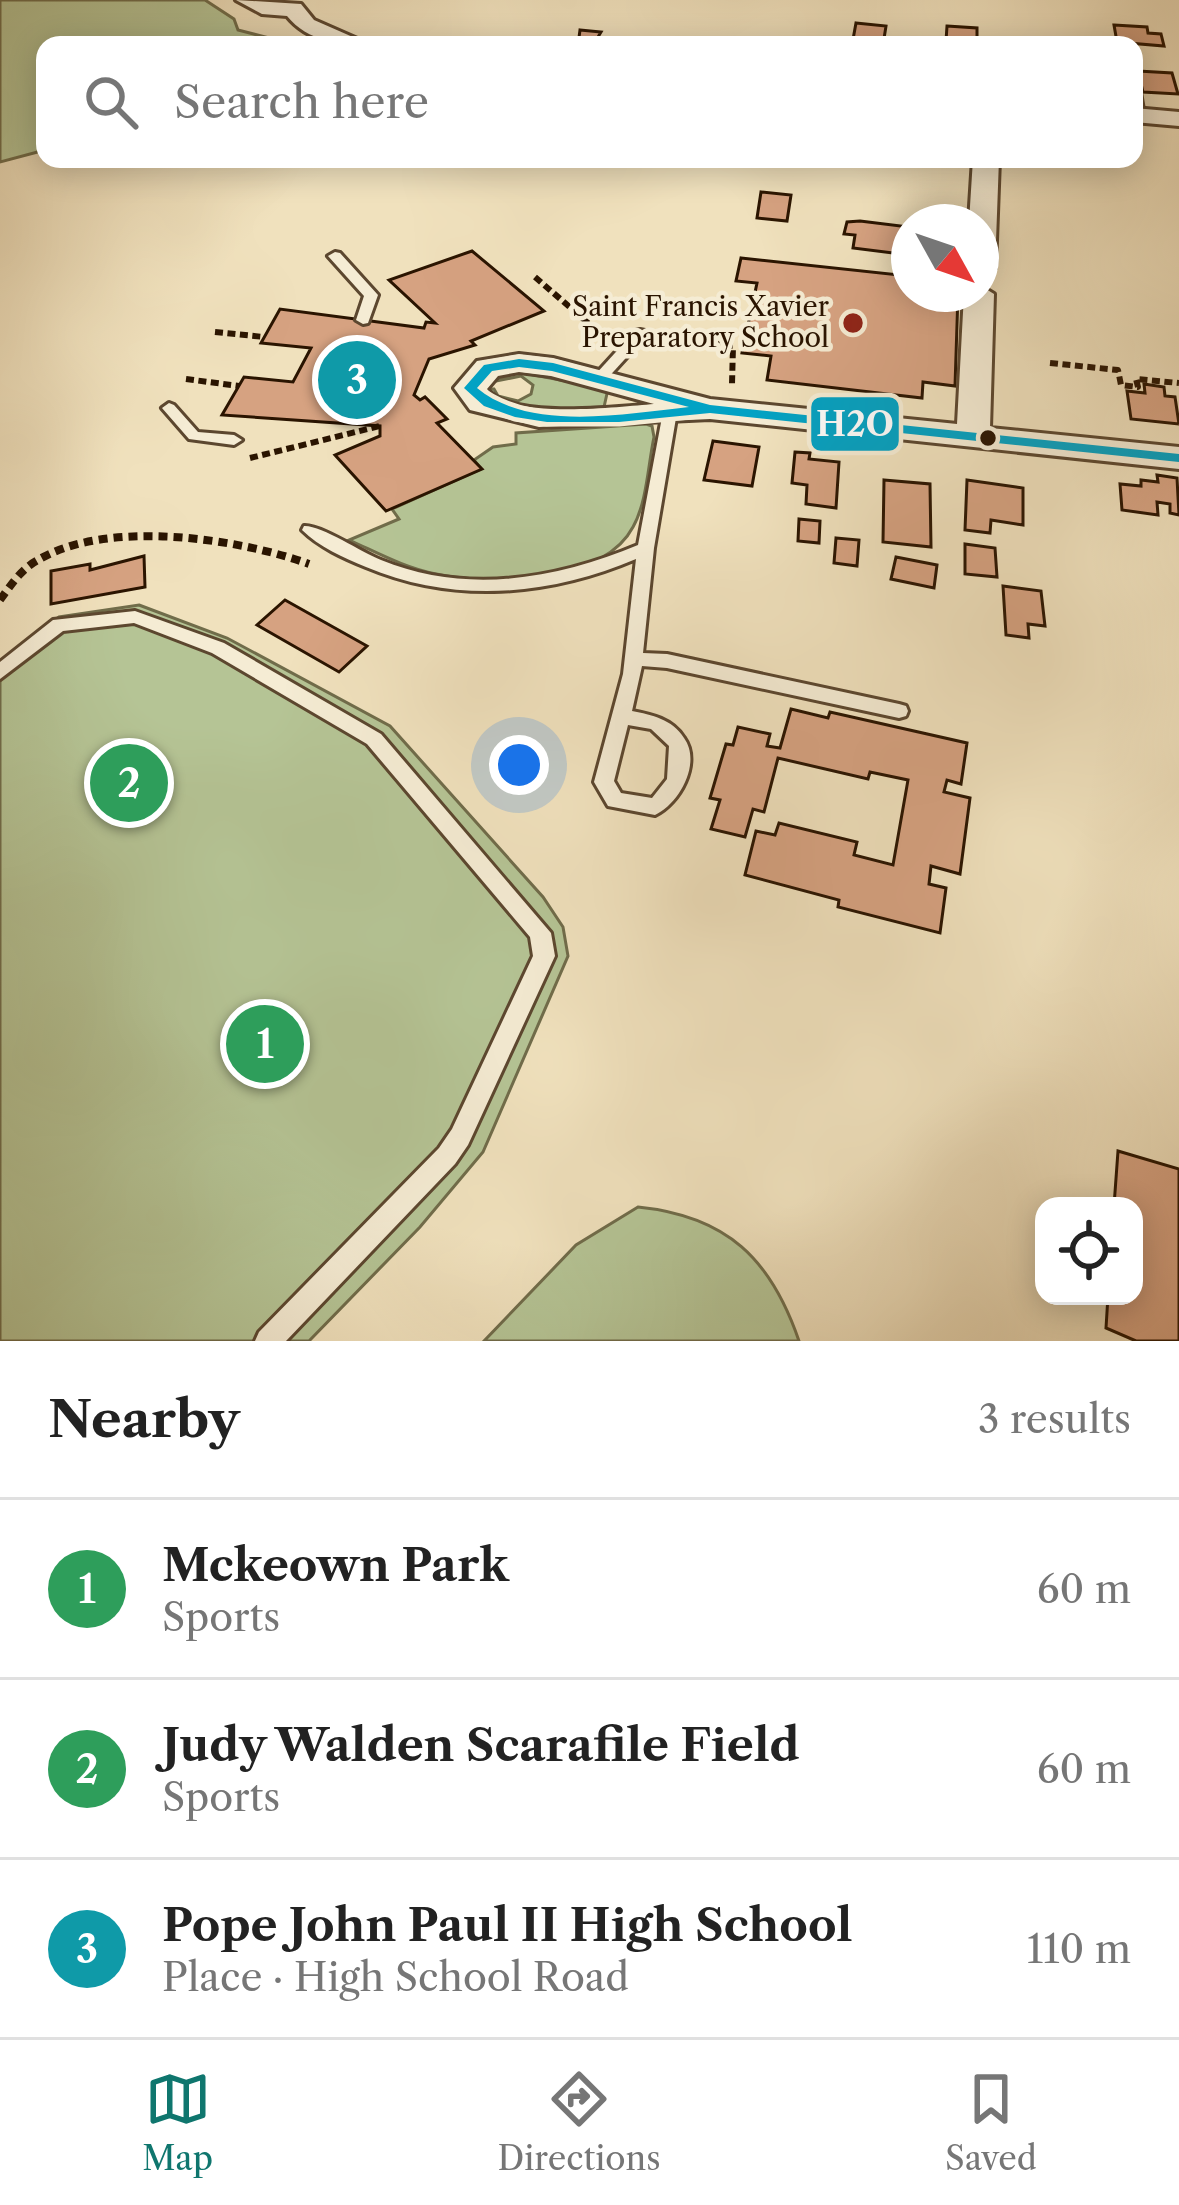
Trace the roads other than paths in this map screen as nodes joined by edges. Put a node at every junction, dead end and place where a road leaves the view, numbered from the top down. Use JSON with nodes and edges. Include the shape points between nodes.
{"nodes":[{"id":1,"x":247,"y":0,"type":"edge"},
{"id":2,"x":296,"y":5,"type":"edge"},
{"id":3,"x":334,"y":36,"type":"edge"},
{"id":4,"x":1143,"y":110,"type":"edge"},
{"id":5,"x":1179,"y":119,"type":"edge"},
{"id":6,"x":986,"y":168,"type":"edge"},
{"id":7,"x":984,"y":204,"type":"edge"},
{"id":8,"x":335,"y":256,"type":"dead end"},
{"id":9,"x":978,"y":312,"type":"edge"},
{"id":10,"x":363,"y":320,"type":"dead end"},
{"id":11,"x":640,"y":334,"type":"dead end"},
{"id":12,"x":599,"y":379,"type":"junction"},
{"id":13,"x":721,"y":403,"type":"junction"},
{"id":14,"x":169,"y":408,"type":"dead end"},
{"id":15,"x":670,"y":412,"type":"junction"},
{"id":16,"x":973,"y":437,"type":"junction"},
{"id":17,"x":234,"y":440,"type":"dead end"},
{"id":18,"x":1179,"y":458,"type":"edge"},
{"id":19,"x":310,"y":530,"type":"dead end"},
{"id":20,"x":646,"y":548,"type":"junction"},
{"id":21,"x":633,"y":658,"type":"junction"},
{"id":22,"x":0,"y":672,"type":"edge"},
{"id":23,"x":899,"y":711,"type":"dead end"},
{"id":24,"x":624,"y":717,"type":"junction"},
{"id":25,"x":268,"y":1341,"type":"edge"}],
"edges":[{"from":1,"to":2,"type":"street","via":[[270,9]]},
{"from":2,"to":3,"type":"street","via":[[306,26]]},
{"from":4,"to":5,"type":"street"},
{"from":6,"to":7,"type":"street"},
{"from":8,"to":10,"type":"lane","via":[[371,295]]},
{"from":9,"to":16,"type":"street"},
{"from":11,"to":12,"type":"lane"},
{"from":12,"to":13,"type":"street"},
{"from":12,"to":15,"type":"street","via":[[512,362],[482,371],[470,393],[483,408],[544,418]]},
{"from":13,"to":15,"type":"street"},
{"from":13,"to":16,"type":"street"},
{"from":14,"to":17,"type":"lane","via":[[194,436]]},
{"from":15,"to":20,"type":"lane"},
{"from":16,"to":18,"type":"street"},
{"from":19,"to":20,"type":"lane","via":[[412,577],[477,588],[565,579]]},
{"from":20,"to":21,"type":"lane"},
{"from":21,"to":23,"type":"lane"},
{"from":21,"to":24,"type":"lane"},
{"from":22,"to":25,"type":"lane","via":[[59,625],[135,616],[218,648],[374,739],[540,933],[544,956],[460,1137]]},
{"from":24,"to":24,"type":"lane","via":[[604,788],[628,806],[655,807],[679,772],[678,743],[656,722]]}]}
